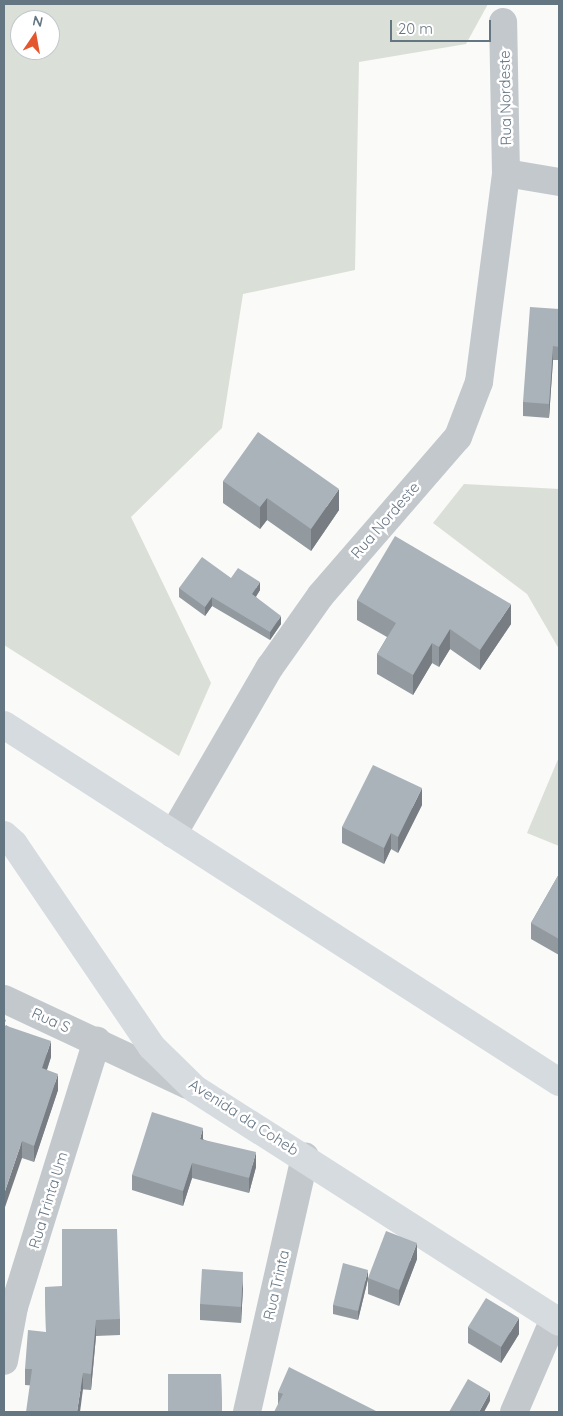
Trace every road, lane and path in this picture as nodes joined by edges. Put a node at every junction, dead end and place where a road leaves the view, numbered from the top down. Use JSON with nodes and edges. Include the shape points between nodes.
{"nodes":[{"id":1,"x":503,"y":22,"type":"dead end"},
{"id":2,"x":506,"y":173,"type":"junction"},
{"id":3,"x":559,"y":182,"type":"edge"},
{"id":4,"x":4,"y":725,"type":"edge"},
{"id":5,"x":173,"y":834,"type":"junction"},
{"id":6,"x":4,"y":835,"type":"edge"},
{"id":7,"x":4,"y":999,"type":"edge"},
{"id":8,"x":97,"y":1041,"type":"junction"},
{"id":9,"x":559,"y":1082,"type":"edge"},
{"id":10,"x":195,"y":1089,"type":"junction"},
{"id":11,"x":306,"y":1157,"type":"junction"},
{"id":12,"x":9,"y":1305,"type":"edge"},
{"id":13,"x":557,"y":1320,"type":"edge"},
{"id":14,"x":4,"y":1361,"type":"edge"},
{"id":15,"x":247,"y":1412,"type":"edge"},
{"id":16,"x":514,"y":1412,"type":"edge"}],
"edges":[{"from":1,"to":2,"type":"street","name":"Rua Nordeste"},
{"from":2,"to":3,"type":"street"},
{"from":2,"to":5,"type":"street","name":"Rua Nordeste","via":[[480,382],[458,436],[321,595],[270,667]]},
{"from":4,"to":5,"type":"main road"},
{"from":5,"to":9,"type":"main road"},
{"from":6,"to":10,"type":"main road","name":"Avenida da Coheb","via":[[14,844],[152,1047]]},
{"from":7,"to":8,"type":"street","name":"Rua S"},
{"from":8,"to":10,"type":"street","name":"Rua S"},
{"from":8,"to":12,"type":"street","name":"Rua Trinta Um"},
{"from":10,"to":11,"type":"main road","name":"Avenida da Coheb"},
{"from":11,"to":13,"type":"main road","name":"Avenida da Coheb"},
{"from":11,"to":15,"type":"street","name":"Rua Trinta"},
{"from":12,"to":14,"type":"street","name":"Rua Trinta Um"},
{"from":13,"to":16,"type":"street"}]}
